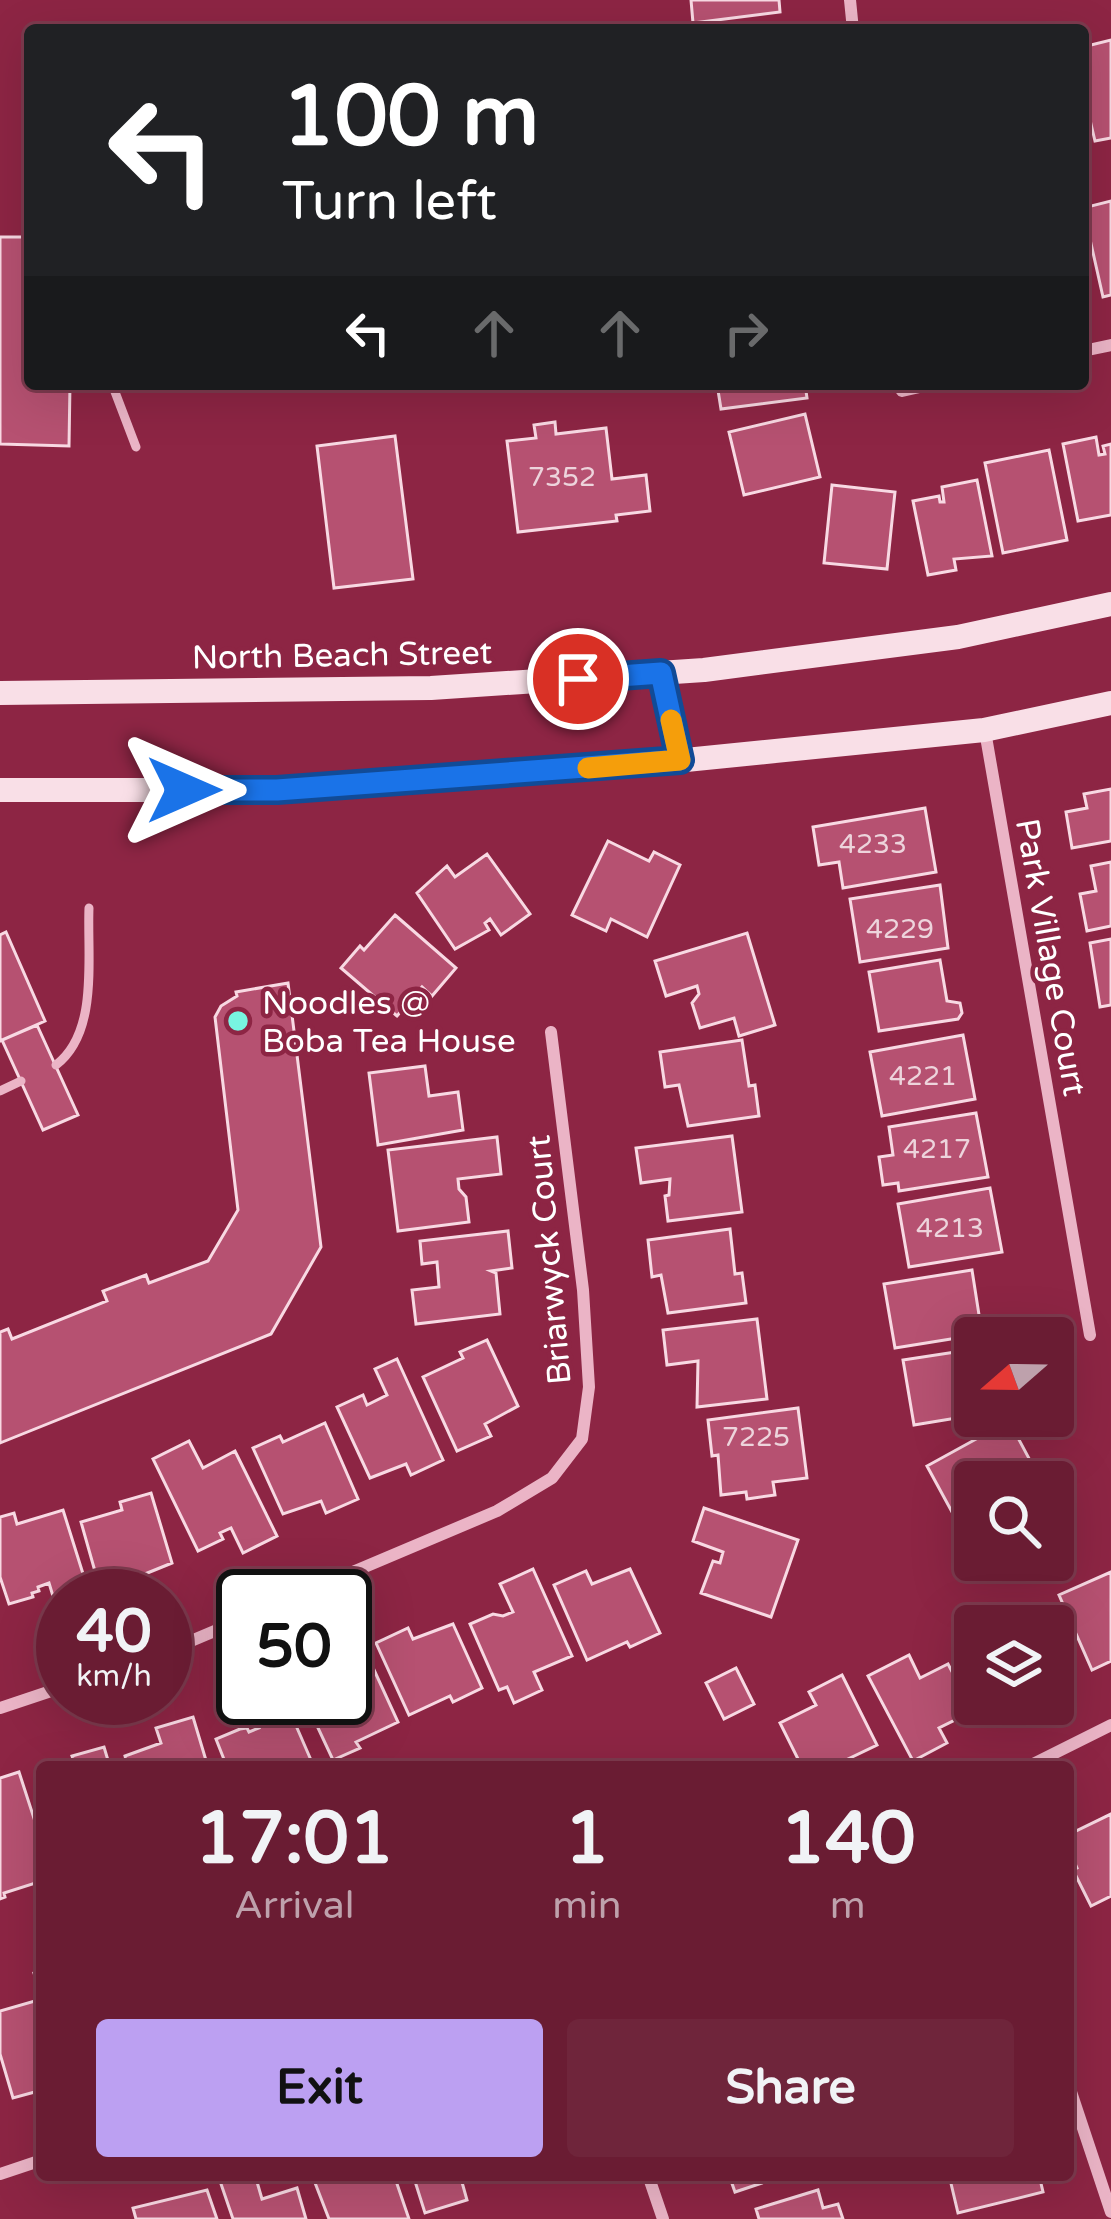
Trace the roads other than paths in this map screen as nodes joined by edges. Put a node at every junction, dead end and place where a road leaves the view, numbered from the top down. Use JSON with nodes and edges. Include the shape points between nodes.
{"nodes":[{"id":1,"x":114,"y":390,"type":"edge"},
{"id":2,"x":136,"y":447,"type":"dead end"},
{"id":3,"x":1111,"y":604,"type":"edge"},
{"id":4,"x":661,"y":673,"type":"junction"},
{"id":5,"x":1,"y":692,"type":"edge"},
{"id":6,"x":1111,"y":703,"type":"edge"},
{"id":7,"x":984,"y":730,"type":"junction"},
{"id":8,"x":680,"y":760,"type":"junction"},
{"id":9,"x":0,"y":790,"type":"edge"},
{"id":10,"x":89,"y":908,"type":"dead end"},
{"id":11,"x":551,"y":1032,"type":"dead end"},
{"id":12,"x":56,"y":1065,"type":"dead end"},
{"id":13,"x":22,"y":1081,"type":"dead end"},
{"id":14,"x":0,"y":1091,"type":"edge"},
{"id":15,"x":1090,"y":1335,"type":"dead end"},
{"id":16,"x":359,"y":1569,"type":"edge"},
{"id":17,"x":36,"y":1696,"type":"edge"},
{"id":18,"x":0,"y":1708,"type":"edge"},
{"id":19,"x":1111,"y":1725,"type":"edge"},
{"id":20,"x":1039,"y":1761,"type":"edge"},
{"id":21,"x":1074,"y":2101,"type":"edge"},
{"id":22,"x":36,"y":2162,"type":"edge"},
{"id":23,"x":0,"y":2174,"type":"edge"},
{"id":24,"x":651,"y":2181,"type":"edge"},
{"id":25,"x":1111,"y":2212,"type":"edge"},
{"id":26,"x":663,"y":2219,"type":"edge"}],
"edges":[{"from":1,"to":2,"type":"lane"},
{"from":3,"to":4,"type":"main road","name":"North Beach Street","via":[[958,637]]},
{"from":4,"to":5,"type":"main road","name":"North Beach Street","via":[[430,688]]},
{"from":4,"to":8,"type":"main road"},
{"from":6,"to":7,"type":"main road"},
{"from":7,"to":8,"type":"main road"},
{"from":7,"to":15,"type":"street","name":"Park Village Court"},
{"from":8,"to":9,"type":"main road","via":[[277,790]]},
{"from":10,"to":12,"type":"lane","via":[[84,1029]]},
{"from":11,"to":16,"type":"street","name":"Briarwyck Court","via":[[583,1290],[590,1387],[582,1439],[552,1478]]},
{"from":13,"to":14,"type":"lane"},
{"from":17,"to":18,"type":"street"},
{"from":19,"to":20,"type":"street"},
{"from":21,"to":25,"type":"street"},
{"from":22,"to":23,"type":"street"},
{"from":24,"to":26,"type":"street"}]}
